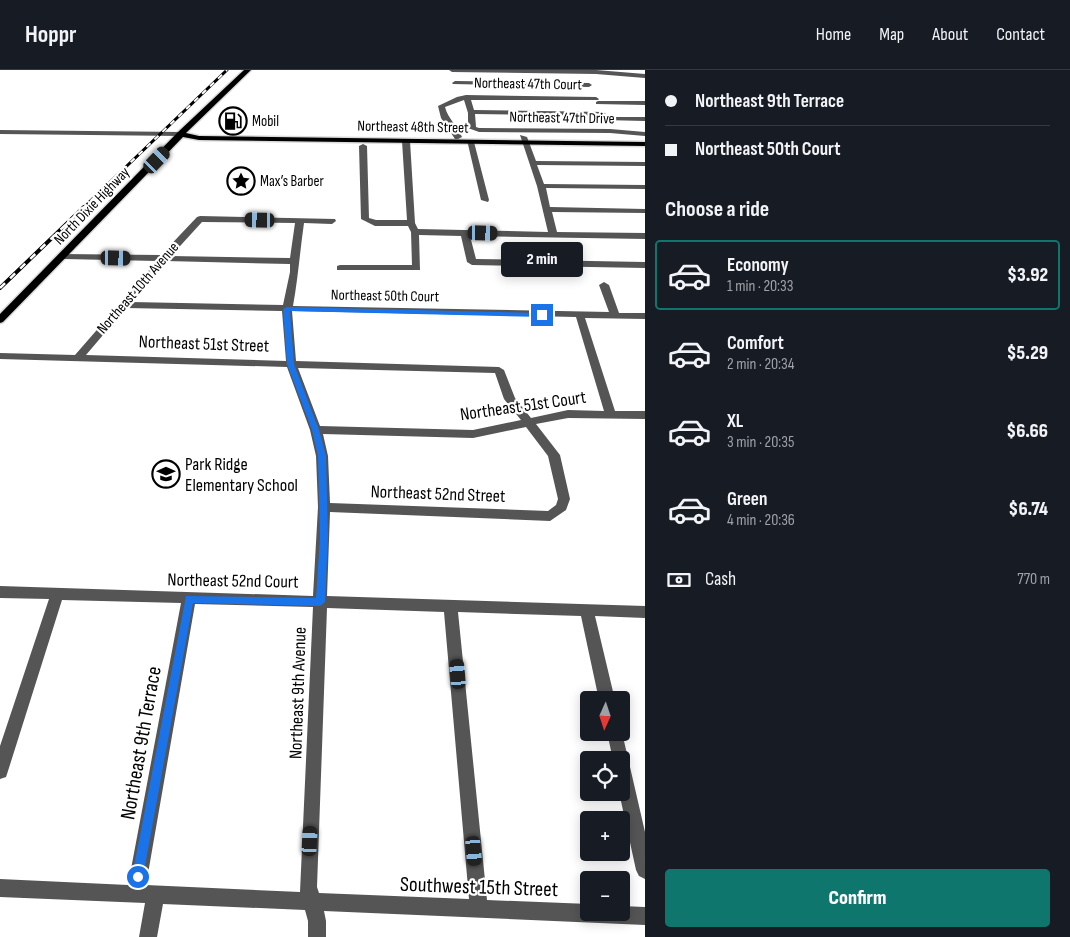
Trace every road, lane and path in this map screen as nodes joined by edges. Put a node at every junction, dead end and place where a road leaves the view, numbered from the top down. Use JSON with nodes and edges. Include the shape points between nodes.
{"nodes":[{"id":1,"x":248,"y":70,"type":"edge"},
{"id":2,"x":452,"y":70,"type":"edge"},
{"id":3,"x":639,"y":70,"type":"edge"},
{"id":4,"x":583,"y":71,"type":"junction"},
{"id":5,"x":612,"y":71,"type":"edge"},
{"id":6,"x":645,"y":75,"type":"edge"},
{"id":7,"x":455,"y":83,"type":"junction"},
{"id":8,"x":589,"y":84,"type":"junction"},
{"id":9,"x":463,"y":98,"type":"junction"},
{"id":10,"x":597,"y":101,"type":"junction"},
{"id":11,"x":645,"y":104,"type":"edge"},
{"id":12,"x":472,"y":112,"type":"junction"},
{"id":13,"x":604,"y":116,"type":"junction"},
{"id":14,"x":645,"y":119,"type":"edge"},
{"id":15,"x":466,"y":120,"type":"dead end"},
{"id":16,"x":458,"y":131,"type":"junction"},
{"id":17,"x":610,"y":131,"type":"junction"},
{"id":18,"x":0,"y":132,"type":"edge"},
{"id":19,"x":181,"y":134,"type":"junction"},
{"id":20,"x":645,"y":134,"type":"edge"},
{"id":21,"x":645,"y":139,"type":"edge"},
{"id":22,"x":524,"y":140,"type":"junction"},
{"id":23,"x":390,"y":141,"type":"junction"},
{"id":24,"x":406,"y":141,"type":"junction"},
{"id":25,"x":470,"y":142,"type":"junction"},
{"id":26,"x":645,"y":144,"type":"edge"},
{"id":27,"x":363,"y":146,"type":"dead end"},
{"id":28,"x":533,"y":163,"type":"junction"},
{"id":29,"x":645,"y":164,"type":"edge"},
{"id":30,"x":541,"y":186,"type":"junction"},
{"id":31,"x":645,"y":187,"type":"edge"},
{"id":32,"x":485,"y":200,"type":"dead end"},
{"id":33,"x":547,"y":209,"type":"junction"},
{"id":34,"x":645,"y":211,"type":"edge"},
{"id":35,"x":332,"y":220,"type":"dead end"},
{"id":36,"x":300,"y":221,"type":"junction"},
{"id":37,"x":413,"y":228,"type":"junction"},
{"id":38,"x":465,"y":233,"type":"junction"},
{"id":39,"x":553,"y":234,"type":"junction"},
{"id":40,"x":645,"y":236,"type":"edge"},
{"id":41,"x":64,"y":256,"type":"junction"},
{"id":42,"x":163,"y":258,"type":"junction"},
{"id":43,"x":294,"y":261,"type":"junction"},
{"id":44,"x":645,"y":265,"type":"edge"},
{"id":45,"x":340,"y":268,"type":"dead end"},
{"id":46,"x":604,"y":285,"type":"dead end"},
{"id":47,"x":124,"y":305,"type":"junction"},
{"id":48,"x":287,"y":309,"type":"junction"},
{"id":49,"x":615,"y":315,"type":"junction"},
{"id":50,"x":580,"y":316,"type":"junction"},
{"id":51,"x":645,"y":316,"type":"edge"},
{"id":52,"x":0,"y":320,"type":"edge"},
{"id":53,"x":0,"y":356,"type":"edge"},
{"id":54,"x":28,"y":357,"type":"junction"},
{"id":55,"x":78,"y":358,"type":"junction"},
{"id":56,"x":0,"y":362,"type":"edge"},
{"id":57,"x":291,"y":364,"type":"junction"},
{"id":58,"x":610,"y":414,"type":"junction"},
{"id":59,"x":645,"y":415,"type":"edge"},
{"id":60,"x":529,"y":422,"type":"junction"},
{"id":61,"x":316,"y":430,"type":"junction"},
{"id":62,"x":324,"y":507,"type":"junction"},
{"id":63,"x":0,"y":592,"type":"edge"},
{"id":64,"x":57,"y":595,"type":"junction"},
{"id":65,"x":189,"y":599,"type":"junction"},
{"id":66,"x":320,"y":602,"type":"junction"},
{"id":67,"x":452,"y":607,"type":"junction"},
{"id":68,"x":587,"y":610,"type":"junction"},
{"id":69,"x":645,"y":612,"type":"edge"},
{"id":70,"x":605,"y":691,"type":"edge"},
{"id":71,"x":0,"y":771,"type":"edge"},
{"id":72,"x":630,"y":801,"type":"edge"},
{"id":73,"x":645,"y":870,"type":"edge"},
{"id":74,"x":0,"y":888,"type":"edge"},
{"id":75,"x":135,"y":894,"type":"junction"},
{"id":76,"x":155,"y":895,"type":"junction"},
{"id":77,"x":311,"y":903,"type":"junction"},
{"id":78,"x":479,"y":909,"type":"junction"},
{"id":79,"x":645,"y":916,"type":"edge"},
{"id":80,"x":148,"y":937,"type":"edge"},
{"id":81,"x":316,"y":937,"type":"edge"}],
"edges":[{"from":1,"to":19,"type":"main road","name":"North Dixie Highway"},
{"from":2,"to":4,"type":"street"},
{"from":2,"to":7,"type":"street"},
{"from":3,"to":6,"type":"street"},
{"from":4,"to":5,"type":"street"},
{"from":4,"to":8,"type":"street"},
{"from":5,"to":6,"type":"street"},
{"from":7,"to":8,"type":"street"},
{"from":7,"to":9,"type":"street"},
{"from":8,"to":10,"type":"street"},
{"from":9,"to":10,"type":"street","name":"Northeast 47th Court"},
{"from":9,"to":12,"type":"street"},
{"from":9,"to":15,"type":"street"},
{"from":9,"to":16,"type":"street","via":[[441,106],[444,119]]},
{"from":10,"to":11,"type":"street","name":"Northeast 47th Court"},
{"from":10,"to":13,"type":"street"},
{"from":12,"to":13,"type":"street"},
{"from":12,"to":17,"type":"street","name":"Northeast 47th Drive","via":[[472,128],[479,130]]},
{"from":13,"to":14,"type":"street"},
{"from":13,"to":17,"type":"street"},
{"from":16,"to":19,"type":"main road","name":"Northeast 48th Street"},
{"from":16,"to":22,"type":"main road","name":"Northeast 48th Street"},
{"from":16,"to":23,"type":"main road","via":[[450,140]]},
{"from":17,"to":20,"type":"street","name":"Northeast 47th Drive"},
{"from":18,"to":19,"type":"street","name":"Northeast 48th Street"},
{"from":19,"to":23,"type":"main road","name":"Northeast 48th Street","via":[[198,138]]},
{"from":19,"to":41,"type":"main road","name":"North Dixie Highway"},
{"from":21,"to":22,"type":"main road","name":"Northeast 48th Street"},
{"from":22,"to":25,"type":"main road","name":"Northeast 48th Street"},
{"from":22,"to":26,"type":"main road","name":"Northeast 48th Street"},
{"from":22,"to":28,"type":"street"},
{"from":23,"to":24,"type":"main road","name":"Northeast 48th Street"},
{"from":24,"to":25,"type":"main road","name":"Northeast 48th Street"},
{"from":24,"to":37,"type":"street"},
{"from":25,"to":32,"type":"street"},
{"from":27,"to":37,"type":"street","via":[[365,219]]},
{"from":28,"to":29,"type":"street"},
{"from":28,"to":30,"type":"street"},
{"from":30,"to":31,"type":"street"},
{"from":30,"to":33,"type":"street"},
{"from":33,"to":34,"type":"street"},
{"from":33,"to":39,"type":"street"},
{"from":35,"to":36,"type":"street"},
{"from":36,"to":42,"type":"street","name":"Northeast 10th Avenue","via":[[200,219]]},
{"from":36,"to":43,"type":"street","name":"Northeast 9th Avenue"},
{"from":37,"to":38,"type":"street"},
{"from":37,"to":45,"type":"street","via":[[417,268]]},
{"from":38,"to":39,"type":"street"},
{"from":38,"to":44,"type":"street","via":[[472,262]]},
{"from":39,"to":40,"type":"street"},
{"from":41,"to":42,"type":"street"},
{"from":41,"to":52,"type":"main road","name":"North Dixie Highway"},
{"from":42,"to":43,"type":"street"},
{"from":42,"to":47,"type":"street","name":"Northeast 10th Avenue"},
{"from":43,"to":48,"type":"street","name":"Northeast 9th Avenue","via":[[295,272]]},
{"from":46,"to":49,"type":"street"},
{"from":47,"to":48,"type":"street","name":"Northeast 50th Court"},
{"from":47,"to":55,"type":"street","name":"Northeast 10th Avenue"},
{"from":48,"to":50,"type":"street","name":"Northeast 50th Court"},
{"from":48,"to":57,"type":"street","name":"Northeast 9th Avenue"},
{"from":49,"to":50,"type":"street","name":"Northeast 50th Court"},
{"from":49,"to":51,"type":"street","name":"Northeast 50th Court"},
{"from":50,"to":58,"type":"street"},
{"from":53,"to":54,"type":"street","name":"Northeast 51st Street"},
{"from":54,"to":55,"type":"street","name":"Northeast 51st Street"},
{"from":54,"to":56,"type":"street","name":"Northeast 51st Street"},
{"from":55,"to":57,"type":"street","name":"Northeast 51st Street"},
{"from":57,"to":60,"type":"street","name":"Northeast 51st Street","via":[[498,370],[510,399]]},
{"from":57,"to":61,"type":"street","name":"Northeast 9th Avenue"},
{"from":58,"to":59,"type":"street","name":"Northeast 51st Court"},
{"from":58,"to":60,"type":"street","name":"Northeast 51st Court","via":[[568,414]]},
{"from":60,"to":61,"type":"street","name":"Northeast 51st Court","via":[[473,434]]},
{"from":60,"to":62,"type":"street","name":"Northeast 52nd Street","via":[[554,455],[564,499],[562,508],[550,516]]},
{"from":61,"to":62,"type":"street","name":"Northeast 9th Avenue","via":[[322,456]]},
{"from":62,"to":66,"type":"street","name":"Northeast 9th Avenue"},
{"from":63,"to":64,"type":"street","name":"Northeast 52nd Court"},
{"from":64,"to":65,"type":"street","name":"Northeast 52nd Court"},
{"from":64,"to":71,"type":"street"},
{"from":65,"to":66,"type":"street","name":"Northeast 52nd Court"},
{"from":65,"to":75,"type":"street","name":"Northeast 9th Terrace"},
{"from":66,"to":67,"type":"street","name":"Northeast 52nd Court"},
{"from":66,"to":77,"type":"street","name":"Northeast 9th Avenue","via":[[308,881]]},
{"from":67,"to":68,"type":"street","name":"Northeast 52nd Court"},
{"from":67,"to":78,"type":"street"},
{"from":68,"to":69,"type":"street","name":"Northeast 52nd Court"},
{"from":68,"to":70,"type":"street"},
{"from":72,"to":73,"type":"street"},
{"from":74,"to":75,"type":"street","name":"Southwest 15th Street"},
{"from":75,"to":76,"type":"street","name":"Southwest 15th Street"},
{"from":76,"to":77,"type":"street","name":"Southwest 15th Street"},
{"from":76,"to":80,"type":"street"},
{"from":77,"to":78,"type":"street","name":"Southwest 15th Street"},
{"from":77,"to":81,"type":"street","name":"Northeast 9th Avenue","via":[[317,921]]},
{"from":78,"to":79,"type":"street","name":"Southwest 15th Street"}]}
